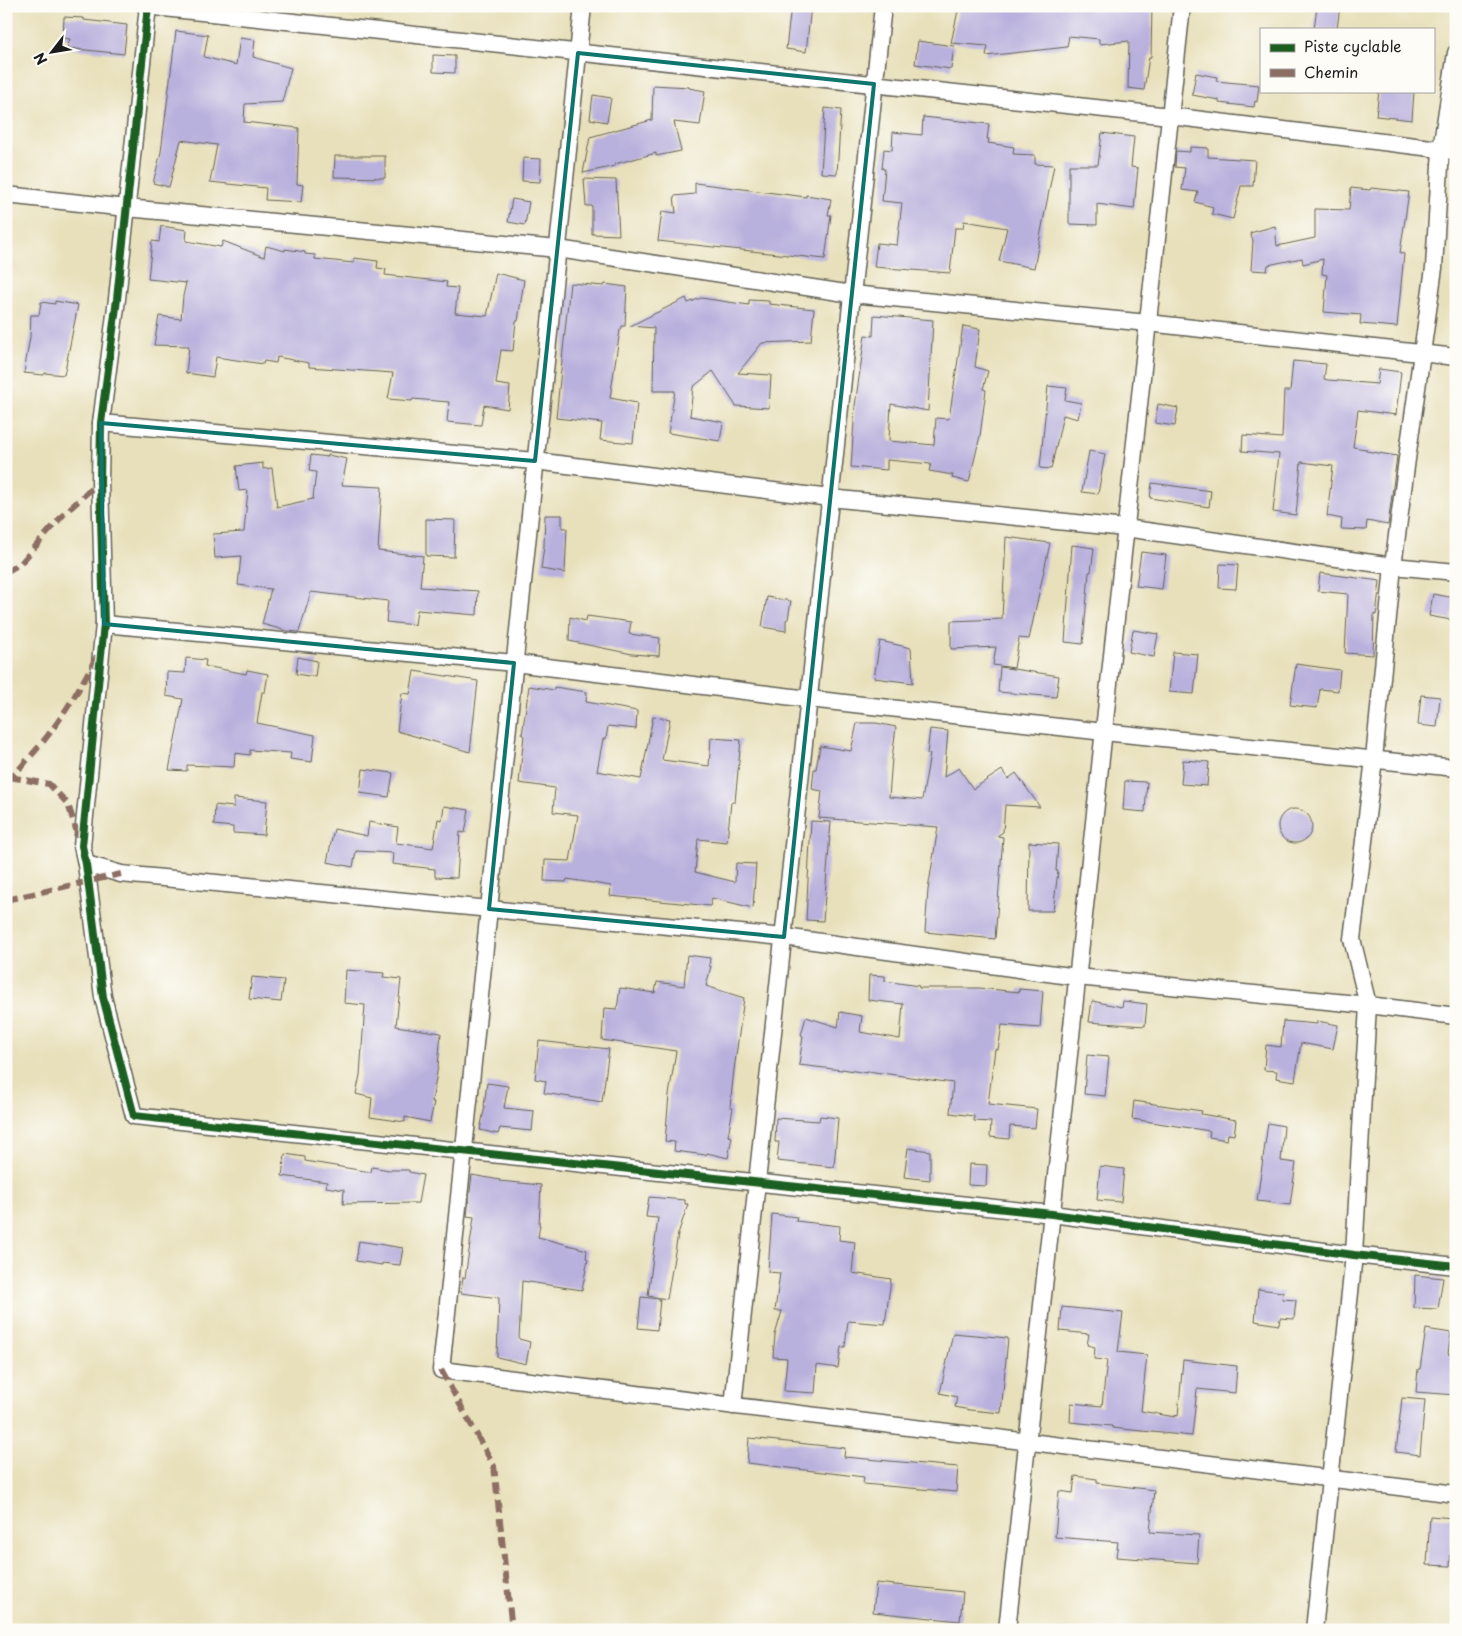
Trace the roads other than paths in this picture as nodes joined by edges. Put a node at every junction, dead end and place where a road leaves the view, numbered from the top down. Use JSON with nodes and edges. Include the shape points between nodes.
{"nodes":[{"id":1,"x":147,"y":6,"type":"edge"},
{"id":2,"x":583,"y":6,"type":"edge"},
{"id":3,"x":883,"y":6,"type":"edge"},
{"id":4,"x":1182,"y":6,"type":"edge"},
{"id":5,"x":1456,"y":53,"type":"edge"},
{"id":6,"x":578,"y":54,"type":"junction"},
{"id":7,"x":874,"y":84,"type":"junction"},
{"id":8,"x":1170,"y":116,"type":"junction"},
{"id":9,"x":1448,"y":150,"type":"edge"},
{"id":10,"x":6,"y":195,"type":"edge"},
{"id":11,"x":127,"y":208,"type":"junction"},
{"id":12,"x":558,"y":249,"type":"junction"},
{"id":13,"x":852,"y":294,"type":"junction"},
{"id":14,"x":1148,"y":322,"type":"junction"},
{"id":15,"x":1423,"y":353,"type":"junction"},
{"id":16,"x":1456,"y":357,"type":"edge"},
{"id":17,"x":101,"y":423,"type":"junction"},
{"id":18,"x":536,"y":461,"type":"junction"},
{"id":19,"x":830,"y":498,"type":"junction"},
{"id":20,"x":1125,"y":528,"type":"junction"},
{"id":21,"x":1393,"y":566,"type":"junction"},
{"id":22,"x":1456,"y":572,"type":"edge"},
{"id":23,"x":104,"y":624,"type":"junction"},
{"id":24,"x":514,"y":663,"type":"junction"},
{"id":25,"x":809,"y":699,"type":"junction"},
{"id":26,"x":1104,"y":732,"type":"junction"},
{"id":27,"x":1374,"y":759,"type":"junction"},
{"id":28,"x":1456,"y":768,"type":"edge"},
{"id":29,"x":86,"y":864,"type":"junction"},
{"id":30,"x":489,"y":909,"type":"junction"},
{"id":31,"x":784,"y":938,"type":"junction"},
{"id":32,"x":1078,"y":977,"type":"junction"},
{"id":33,"x":1368,"y":1005,"type":"junction"},
{"id":34,"x":1456,"y":1016,"type":"edge"},
{"id":35,"x":464,"y":1151,"type":"junction"},
{"id":36,"x":757,"y":1184,"type":"junction"},
{"id":37,"x":1052,"y":1214,"type":"junction"},
{"id":38,"x":1354,"y":1255,"type":"junction"},
{"id":39,"x":1456,"y":1266,"type":"edge"},
{"id":40,"x":733,"y":1406,"type":"junction"},
{"id":41,"x":1028,"y":1441,"type":"junction"},
{"id":42,"x":1331,"y":1478,"type":"junction"},
{"id":43,"x":1456,"y":1494,"type":"edge"},
{"id":44,"x":1007,"y":1630,"type":"edge"},
{"id":45,"x":1314,"y":1630,"type":"edge"}],
"edges":[{"from":1,"to":6,"type":"street"},
{"from":1,"to":11,"type":"street"},
{"from":2,"to":6,"type":"street"},
{"from":3,"to":7,"type":"street"},
{"from":4,"to":8,"type":"street"},
{"from":5,"to":9,"type":"street"},
{"from":6,"to":7,"type":"street"},
{"from":6,"to":12,"type":"street"},
{"from":7,"to":8,"type":"street"},
{"from":7,"to":13,"type":"street"},
{"from":8,"to":9,"type":"street"},
{"from":8,"to":14,"type":"street"},
{"from":9,"to":15,"type":"street"},
{"from":10,"to":11,"type":"street"},
{"from":11,"to":12,"type":"street"},
{"from":11,"to":17,"type":"street"},
{"from":12,"to":13,"type":"street"},
{"from":12,"to":18,"type":"street"},
{"from":13,"to":14,"type":"street"},
{"from":13,"to":19,"type":"street"},
{"from":14,"to":15,"type":"street"},
{"from":14,"to":20,"type":"street"},
{"from":15,"to":16,"type":"street"},
{"from":15,"to":21,"type":"street"},
{"from":17,"to":18,"type":"street"},
{"from":17,"to":23,"type":"street"},
{"from":18,"to":19,"type":"street"},
{"from":18,"to":24,"type":"street"},
{"from":19,"to":20,"type":"street"},
{"from":19,"to":25,"type":"street"},
{"from":20,"to":21,"type":"street"},
{"from":20,"to":26,"type":"street"},
{"from":21,"to":22,"type":"street"},
{"from":21,"to":27,"type":"street"},
{"from":23,"to":24,"type":"street"},
{"from":23,"to":29,"type":"street","via":[[82,846]]},
{"from":24,"to":25,"type":"street"},
{"from":24,"to":30,"type":"street"},
{"from":25,"to":26,"type":"street"},
{"from":25,"to":31,"type":"street"},
{"from":26,"to":27,"type":"street"},
{"from":26,"to":32,"type":"street"},
{"from":27,"to":28,"type":"street"},
{"from":27,"to":33,"type":"street","via":[[1352,939]]},
{"from":29,"to":30,"type":"street","via":[[121,874]]},
{"from":29,"to":35,"type":"street","via":[[103,997],[134,1116]]},
{"from":30,"to":31,"type":"street"},
{"from":30,"to":35,"type":"street"},
{"from":31,"to":32,"type":"street"},
{"from":31,"to":36,"type":"street"},
{"from":32,"to":33,"type":"street"},
{"from":32,"to":37,"type":"street"},
{"from":33,"to":34,"type":"street"},
{"from":33,"to":38,"type":"street"},
{"from":35,"to":36,"type":"street"},
{"from":35,"to":40,"type":"street","via":[[441,1370]]},
{"from":36,"to":37,"type":"street"},
{"from":36,"to":40,"type":"street"},
{"from":37,"to":38,"type":"street"},
{"from":37,"to":41,"type":"street"},
{"from":38,"to":39,"type":"street"},
{"from":38,"to":42,"type":"street"},
{"from":40,"to":41,"type":"street"},
{"from":41,"to":42,"type":"street"},
{"from":41,"to":44,"type":"street"},
{"from":42,"to":43,"type":"street"},
{"from":42,"to":45,"type":"street"}]}
